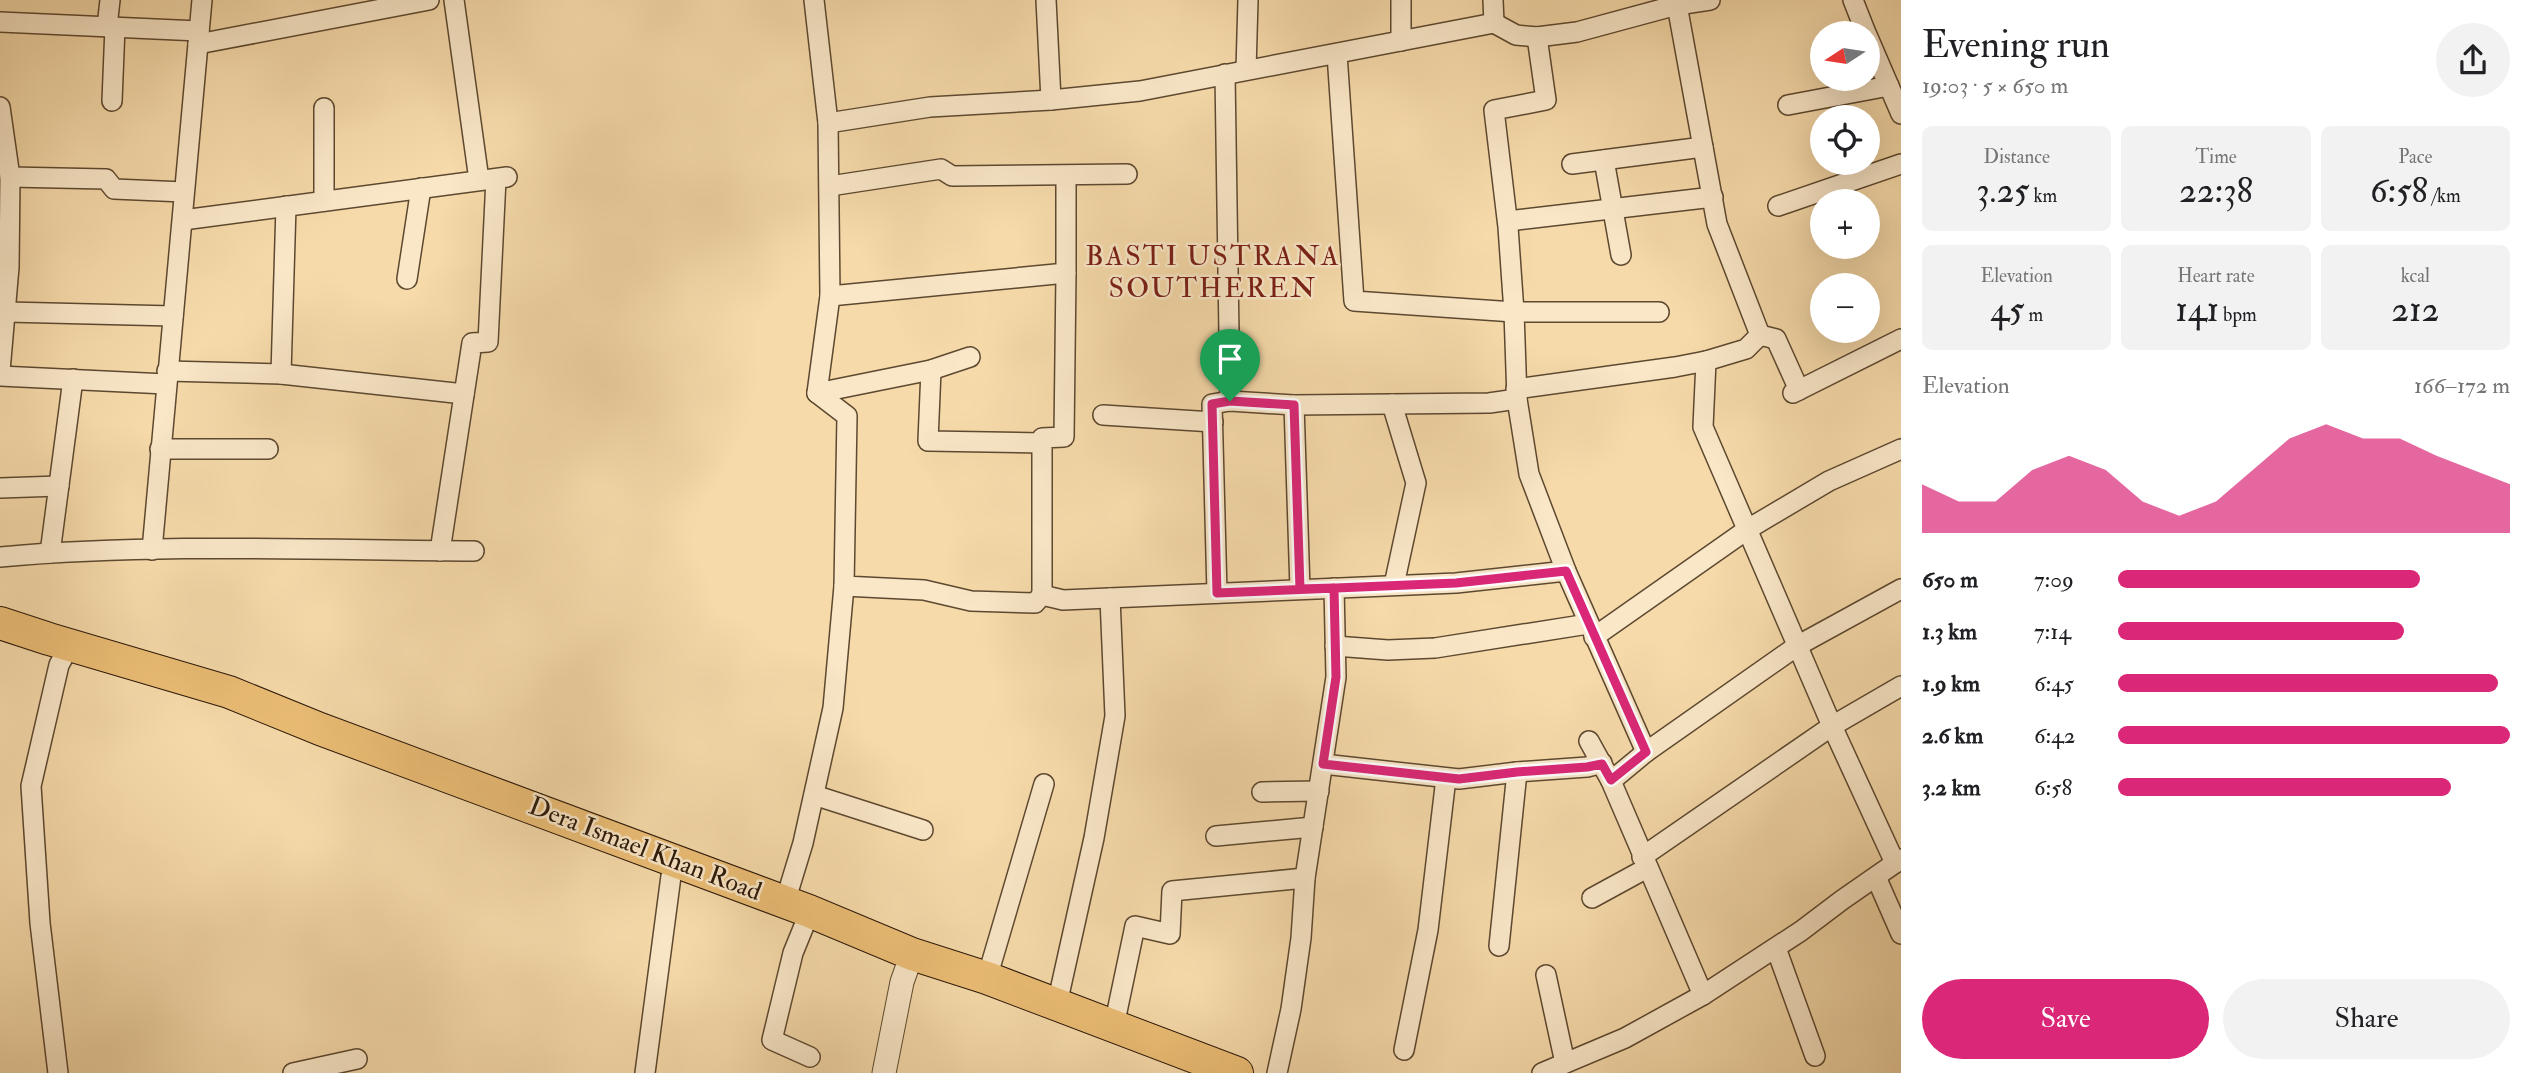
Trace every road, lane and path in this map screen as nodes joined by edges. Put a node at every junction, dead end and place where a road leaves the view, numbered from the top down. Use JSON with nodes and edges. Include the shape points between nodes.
{"nodes":[{"id":1,"x":110,"y":0,"type":"edge"},
{"id":2,"x":202,"y":0,"type":"edge"},
{"id":3,"x":429,"y":0,"type":"edge"},
{"id":4,"x":454,"y":0,"type":"edge"},
{"id":5,"x":814,"y":0,"type":"edge"},
{"id":6,"x":1046,"y":0,"type":"edge"},
{"id":7,"x":1248,"y":0,"type":"edge"},
{"id":8,"x":1401,"y":0,"type":"edge"},
{"id":9,"x":1493,"y":0,"type":"edge"},
{"id":10,"x":1853,"y":0,"type":"edge"},
{"id":11,"x":1692,"y":2,"type":"edge"},
{"id":12,"x":1862,"y":21,"type":"edge"},
{"id":13,"x":0,"y":22,"type":"edge"},
{"id":14,"x":1494,"y":23,"type":"junction"},
{"id":15,"x":111,"y":27,"type":"junction"},
{"id":16,"x":1537,"y":37,"type":"junction"},
{"id":17,"x":199,"y":38,"type":"junction"},
{"id":18,"x":1401,"y":41,"type":"junction"},
{"id":19,"x":1337,"y":54,"type":"junction"},
{"id":20,"x":1880,"y":65,"type":"edge"},
{"id":21,"x":1247,"y":71,"type":"junction"},
{"id":22,"x":1225,"y":74,"type":"junction"},
{"id":23,"x":1889,"y":86,"type":"junction"},
{"id":24,"x":1051,"y":100,"type":"junction"},
{"id":25,"x":112,"y":101,"type":"dead end"},
{"id":26,"x":1787,"y":105,"type":"dead end"},
{"id":27,"x":324,"y":108,"type":"dead end"},
{"id":28,"x":1901,"y":114,"type":"edge"},
{"id":29,"x":0,"y":118,"type":"edge"},
{"id":30,"x":828,"y":123,"type":"junction"},
{"id":31,"x":1703,"y":147,"type":"junction"},
{"id":32,"x":1604,"y":160,"type":"junction"},
{"id":33,"x":1572,"y":163,"type":"dead end"},
{"id":34,"x":1901,"y":164,"type":"edge"},
{"id":35,"x":1127,"y":174,"type":"dead end"},
{"id":36,"x":1066,"y":176,"type":"junction"},
{"id":37,"x":10,"y":177,"type":"junction"},
{"id":38,"x":494,"y":179,"type":"junction"},
{"id":39,"x":830,"y":186,"type":"junction"},
{"id":40,"x":421,"y":188,"type":"junction"},
{"id":41,"x":184,"y":192,"type":"junction"},
{"id":42,"x":1713,"y":197,"type":"junction"},
{"id":43,"x":324,"y":201,"type":"junction"},
{"id":44,"x":286,"y":206,"type":"junction"},
{"id":45,"x":1778,"y":206,"type":"dead end"},
{"id":46,"x":1612,"y":209,"type":"junction"},
{"id":47,"x":183,"y":220,"type":"junction"},
{"id":48,"x":1507,"y":221,"type":"junction"},
{"id":49,"x":1621,"y":255,"type":"dead end"},
{"id":50,"x":5,"y":267,"type":"edge"},
{"id":51,"x":1066,"y":273,"type":"junction"},
{"id":52,"x":407,"y":279,"type":"dead end"},
{"id":53,"x":830,"y":296,"type":"junction"},
{"id":54,"x":7,"y":312,"type":"junction"},
{"id":55,"x":1514,"y":312,"type":"junction"},
{"id":56,"x":1659,"y":312,"type":"dead end"},
{"id":57,"x":173,"y":316,"type":"junction"},
{"id":58,"x":1760,"y":335,"type":"junction"},
{"id":59,"x":1901,"y":339,"type":"edge"},
{"id":60,"x":970,"y":357,"type":"dead end"},
{"id":61,"x":1706,"y":361,"type":"junction"},
{"id":62,"x":931,"y":370,"type":"junction"},
{"id":63,"x":0,"y":373,"type":"edge"},
{"id":64,"x":281,"y":374,"type":"junction"},
{"id":65,"x":167,"y":378,"type":"junction"},
{"id":66,"x":73,"y":379,"type":"junction"},
{"id":67,"x":817,"y":393,"type":"junction"},
{"id":68,"x":464,"y":394,"type":"junction"},
{"id":69,"x":1516,"y":394,"type":"junction"},
{"id":70,"x":1230,"y":401,"type":"junction"},
{"id":71,"x":1392,"y":404,"type":"junction"},
{"id":72,"x":1294,"y":405,"type":"junction"},
{"id":73,"x":1103,"y":415,"type":"dead end"},
{"id":74,"x":1213,"y":422,"type":"junction"},
{"id":75,"x":1042,"y":443,"type":"junction"},
{"id":76,"x":160,"y":449,"type":"junction"},
{"id":77,"x":268,"y":449,"type":"dead end"},
{"id":78,"x":1901,"y":449,"type":"edge"},
{"id":79,"x":59,"y":486,"type":"junction"},
{"id":80,"x":0,"y":488,"type":"edge"},
{"id":81,"x":1748,"y":529,"type":"junction"},
{"id":82,"x":152,"y":550,"type":"junction"},
{"id":83,"x":440,"y":551,"type":"junction"},
{"id":84,"x":474,"y":551,"type":"dead end"},
{"id":85,"x":50,"y":553,"type":"junction"},
{"id":86,"x":0,"y":557,"type":"edge"},
{"id":87,"x":1566,"y":571,"type":"junction"},
{"id":88,"x":1394,"y":585,"type":"junction"},
{"id":89,"x":844,"y":586,"type":"junction"},
{"id":90,"x":1334,"y":588,"type":"junction"},
{"id":91,"x":1300,"y":589,"type":"junction"},
{"id":92,"x":1901,"y":589,"type":"edge"},
{"id":93,"x":1217,"y":593,"type":"junction"},
{"id":94,"x":1042,"y":595,"type":"junction"},
{"id":95,"x":1110,"y":598,"type":"junction"},
{"id":96,"x":0,"y":622,"type":"edge"},
{"id":97,"x":1591,"y":630,"type":"junction"},
{"id":98,"x":58,"y":644,"type":"junction"},
{"id":99,"x":1335,"y":646,"type":"junction"},
{"id":100,"x":1797,"y":646,"type":"junction"},
{"id":101,"x":1901,"y":686,"type":"edge"},
{"id":102,"x":1832,"y":726,"type":"junction"},
{"id":103,"x":1589,"y":741,"type":"dead end"},
{"id":104,"x":1646,"y":752,"type":"junction"},
{"id":105,"x":1323,"y":764,"type":"junction"},
{"id":106,"x":1517,"y":772,"type":"junction"},
{"id":107,"x":1606,"y":772,"type":"junction"},
{"id":108,"x":1446,"y":778,"type":"junction"},
{"id":109,"x":1044,"y":784,"type":"dead end"},
{"id":110,"x":1319,"y":791,"type":"junction"},
{"id":111,"x":1262,"y":792,"type":"dead end"},
{"id":112,"x":814,"y":795,"type":"junction"},
{"id":113,"x":1313,"y":827,"type":"junction"},
{"id":114,"x":923,"y":830,"type":"dead end"},
{"id":115,"x":1216,"y":836,"type":"dead end"},
{"id":116,"x":1898,"y":861,"type":"edge"},
{"id":117,"x":1644,"y":862,"type":"junction"},
{"id":118,"x":671,"y":876,"type":"junction"},
{"id":119,"x":1876,"y":877,"type":"junction"},
{"id":120,"x":1305,"y":878,"type":"junction"},
{"id":121,"x":1592,"y":898,"type":"dead end"},
{"id":122,"x":794,"y":914,"type":"junction"},
{"id":123,"x":1901,"y":934,"type":"edge"},
{"id":124,"x":1499,"y":946,"type":"dead end"},
{"id":125,"x":1776,"y":948,"type":"junction"},
{"id":126,"x":910,"y":961,"type":"junction"},
{"id":127,"x":1546,"y":975,"type":"dead end"},
{"id":128,"x":987,"y":978,"type":"junction"},
{"id":129,"x":1703,"y":995,"type":"junction"},
{"id":130,"x":1057,"y":1003,"type":"junction"},
{"id":131,"x":1114,"y":1026,"type":"junction"},
{"id":132,"x":1404,"y":1050,"type":"dead end"},
{"id":133,"x":1815,"y":1056,"type":"dead end"},
{"id":134,"x":810,"y":1057,"type":"dead end"},
{"id":135,"x":357,"y":1059,"type":"dead end"},
{"id":136,"x":1565,"y":1063,"type":"junction"},
{"id":137,"x":58,"y":1073,"type":"edge"},
{"id":138,"x":293,"y":1073,"type":"edge"},
{"id":139,"x":645,"y":1073,"type":"edge"},
{"id":140,"x":884,"y":1073,"type":"edge"},
{"id":141,"x":1191,"y":1073,"type":"edge"},
{"id":142,"x":1237,"y":1073,"type":"edge"},
{"id":143,"x":1277,"y":1073,"type":"edge"},
{"id":144,"x":1542,"y":1073,"type":"edge"}],
"edges":[{"from":1,"to":15,"type":"street"},
{"from":2,"to":17,"type":"street"},
{"from":3,"to":17,"type":"street"},
{"from":4,"to":38,"type":"street"},
{"from":5,"to":30,"type":"street"},
{"from":6,"to":24,"type":"street"},
{"from":7,"to":21,"type":"street"},
{"from":8,"to":18,"type":"street"},
{"from":9,"to":14,"type":"street"},
{"from":10,"to":12,"type":"street"},
{"from":11,"to":16,"type":"street","via":[[1577,32]]},
{"from":11,"to":31,"type":"street"},
{"from":13,"to":15,"type":"street"},
{"from":14,"to":16,"type":"street","via":[[1516,35]]},
{"from":14,"to":18,"type":"street"},
{"from":15,"to":17,"type":"street"},
{"from":15,"to":25,"type":"street"},
{"from":16,"to":48,"type":"street","via":[[1546,100],[1494,110]]},
{"from":17,"to":41,"type":"street"},
{"from":18,"to":19,"type":"street"},
{"from":19,"to":21,"type":"street"},
{"from":19,"to":55,"type":"street","via":[[1354,301]]},
{"from":20,"to":23,"type":"street"},
{"from":21,"to":22,"type":"street"},
{"from":22,"to":24,"type":"street","via":[[1140,91]]},
{"from":22,"to":70,"type":"street"},
{"from":23,"to":26,"type":"street"},
{"from":23,"to":28,"type":"street"},
{"from":24,"to":30,"type":"street","via":[[930,107]]},
{"from":27,"to":43,"type":"street"},
{"from":29,"to":37,"type":"street"},
{"from":30,"to":39,"type":"street"},
{"from":31,"to":32,"type":"street"},
{"from":31,"to":42,"type":"street"},
{"from":32,"to":33,"type":"street"},
{"from":32,"to":46,"type":"street"},
{"from":34,"to":45,"type":"street"},
{"from":35,"to":36,"type":"street"},
{"from":36,"to":39,"type":"street","via":[[952,176],[941,169]]},
{"from":36,"to":51,"type":"street"},
{"from":37,"to":41,"type":"street","via":[[106,179],[114,189]]},
{"from":37,"to":50,"type":"street"},
{"from":38,"to":40,"type":"street"},
{"from":38,"to":68,"type":"street","via":[[488,342],[472,343]]},
{"from":39,"to":53,"type":"street"},
{"from":40,"to":43,"type":"street"},
{"from":40,"to":52,"type":"street"},
{"from":41,"to":47,"type":"street"},
{"from":42,"to":46,"type":"street"},
{"from":42,"to":58,"type":"street","via":[[1717,224]]},
{"from":43,"to":44,"type":"street"},
{"from":44,"to":47,"type":"street"},
{"from":44,"to":64,"type":"street"},
{"from":46,"to":48,"type":"street"},
{"from":46,"to":49,"type":"street"},
{"from":47,"to":57,"type":"street"},
{"from":48,"to":55,"type":"street"},
{"from":50,"to":54,"type":"street"},
{"from":51,"to":53,"type":"street"},
{"from":51,"to":75,"type":"street","via":[[1065,437],[1042,438]]},
{"from":53,"to":67,"type":"street"},
{"from":54,"to":57,"type":"street"},
{"from":54,"to":63,"type":"street"},
{"from":55,"to":56,"type":"street"},
{"from":55,"to":69,"type":"street"},
{"from":57,"to":65,"type":"street"},
{"from":58,"to":59,"type":"street","via":[[1776,339],[1796,391]]},
{"from":58,"to":61,"type":"street","via":[[1746,349]]},
{"from":60,"to":62,"type":"street"},
{"from":61,"to":69,"type":"street"},
{"from":61,"to":81,"type":"street","via":[[1703,427]]},
{"from":62,"to":67,"type":"street"},
{"from":62,"to":75,"type":"street","via":[[929,441]]},
{"from":63,"to":66,"type":"street"},
{"from":64,"to":65,"type":"street"},
{"from":64,"to":68,"type":"street"},
{"from":65,"to":66,"type":"street"},
{"from":65,"to":76,"type":"street"},
{"from":66,"to":79,"type":"street"},
{"from":67,"to":89,"type":"street","via":[[847,416]]},
{"from":68,"to":83,"type":"street"},
{"from":69,"to":71,"type":"street","via":[[1489,403]]},
{"from":69,"to":87,"type":"street","via":[[1529,474]]},
{"from":70,"to":72,"type":"street"},
{"from":70,"to":74,"type":"street","via":[[1212,404]]},
{"from":71,"to":72,"type":"street"},
{"from":71,"to":88,"type":"street","via":[[1416,483]]},
{"from":72,"to":91,"type":"street"},
{"from":73,"to":74,"type":"street"},
{"from":74,"to":93,"type":"street"},
{"from":75,"to":94,"type":"street"},
{"from":76,"to":77,"type":"street"},
{"from":76,"to":82,"type":"street"},
{"from":78,"to":81,"type":"street","via":[[1829,481]]},
{"from":79,"to":80,"type":"street"},
{"from":79,"to":85,"type":"street"},
{"from":81,"to":97,"type":"street"},
{"from":81,"to":100,"type":"street"},
{"from":82,"to":83,"type":"street"},
{"from":82,"to":85,"type":"street"},
{"from":83,"to":84,"type":"street"},
{"from":85,"to":86,"type":"street"},
{"from":87,"to":88,"type":"street"},
{"from":87,"to":97,"type":"street"},
{"from":88,"to":90,"type":"street"},
{"from":89,"to":94,"type":"street","via":[[924,590],[971,601],[1035,603]]},
{"from":89,"to":112,"type":"street","via":[[834,708]]},
{"from":90,"to":91,"type":"street"},
{"from":90,"to":99,"type":"street"},
{"from":91,"to":93,"type":"street"},
{"from":92,"to":100,"type":"street"},
{"from":93,"to":95,"type":"street"},
{"from":94,"to":95,"type":"street","via":[[1063,600]]},
{"from":95,"to":130,"type":"street","via":[[1115,716],[1094,838]]},
{"from":96,"to":98,"type":"highway","name":"Dera Ismael Khan Road"},
{"from":97,"to":99,"type":"street","via":[[1435,648]]},
{"from":97,"to":104,"type":"street"},
{"from":98,"to":118,"type":"highway","name":"Dera Ismael Khan Road","via":[[86,661],[224,706]]},
{"from":98,"to":122,"type":"highway","name":"Dera Ismael Khan Road","via":[[229,692]]},
{"from":98,"to":137,"type":"street","via":[[60,665],[31,786],[40,923]]},
{"from":99,"to":105,"type":"street","via":[[1336,677]]},
{"from":100,"to":102,"type":"street"},
{"from":100,"to":104,"type":"street"},
{"from":101,"to":102,"type":"street"},
{"from":102,"to":116,"type":"street"},
{"from":102,"to":117,"type":"street"},
{"from":103,"to":107,"type":"street"},
{"from":104,"to":107,"type":"street"},
{"from":105,"to":108,"type":"street"},
{"from":105,"to":110,"type":"street"},
{"from":106,"to":107,"type":"street","via":[[1587,767]]},
{"from":106,"to":108,"type":"street"},
{"from":106,"to":124,"type":"street"},
{"from":107,"to":117,"type":"street"},
{"from":108,"to":132,"type":"street","via":[[1428,930]]},
{"from":109,"to":128,"type":"street"},
{"from":110,"to":111,"type":"street"},
{"from":110,"to":113,"type":"street"},
{"from":112,"to":114,"type":"street"},
{"from":112,"to":122,"type":"street"},
{"from":113,"to":115,"type":"street"},
{"from":113,"to":120,"type":"street"},
{"from":116,"to":119,"type":"street"},
{"from":117,"to":121,"type":"street"},
{"from":117,"to":129,"type":"street"},
{"from":118,"to":122,"type":"highway","name":"Dera Ismael Khan Road"},
{"from":118,"to":139,"type":"street"},
{"from":119,"to":123,"type":"street"},
{"from":119,"to":125,"type":"street"},
{"from":120,"to":131,"type":"street","via":[[1172,891],[1170,934],[1135,926]]},
{"from":120,"to":143,"type":"street","via":[[1291,1009]]},
{"from":122,"to":126,"type":"highway","name":"Dera Ismael Khan Road"},
{"from":122,"to":134,"type":"street","via":[[793,953],[772,1040]]},
{"from":125,"to":129,"type":"street"},
{"from":125,"to":133,"type":"street"},
{"from":126,"to":128,"type":"highway","name":"Dera Ismael Khan Road"},
{"from":126,"to":140,"type":"street"},
{"from":126,"to":141,"type":"highway","name":"Dera Ismael Khan Road"},
{"from":127,"to":136,"type":"street"},
{"from":128,"to":130,"type":"highway","name":"Dera Ismael Khan Road"},
{"from":129,"to":136,"type":"street","via":[[1625,1038]]},
{"from":130,"to":131,"type":"highway","name":"Dera Ismael Khan Road"},
{"from":131,"to":142,"type":"highway","name":"Dera Ismael Khan Road"},
{"from":135,"to":138,"type":"street"},
{"from":136,"to":144,"type":"street"}]}
